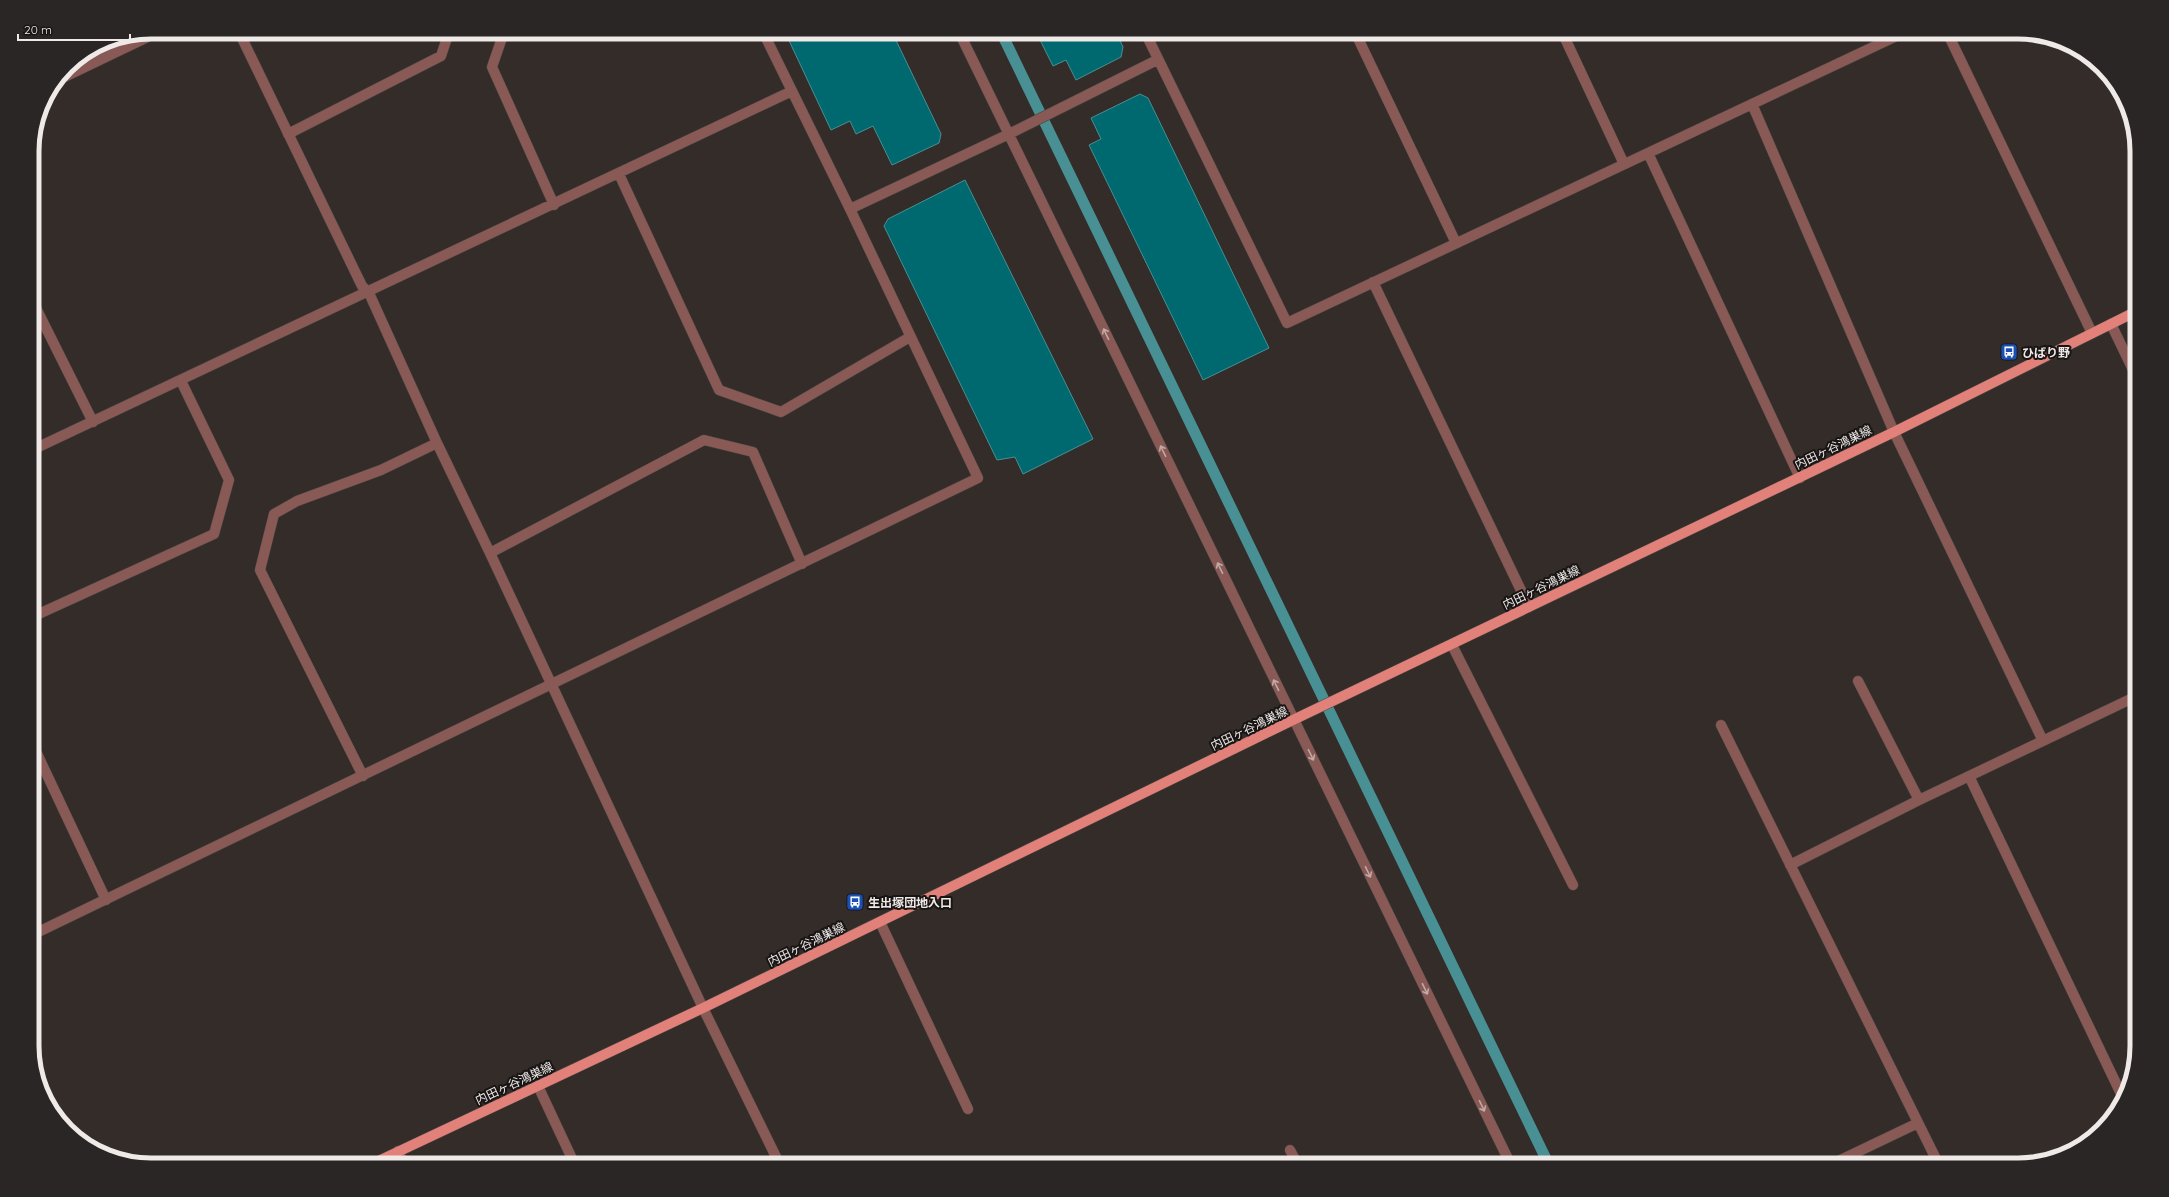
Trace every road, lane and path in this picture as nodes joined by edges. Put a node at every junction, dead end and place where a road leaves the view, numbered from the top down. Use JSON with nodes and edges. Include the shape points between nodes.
{"nodes":[{"id":1,"x":242,"y":39,"type":"edge"},
{"id":2,"x":447,"y":39,"type":"edge"},
{"id":3,"x":502,"y":39,"type":"edge"},
{"id":4,"x":766,"y":39,"type":"edge"},
{"id":5,"x":962,"y":39,"type":"edge"},
{"id":6,"x":1148,"y":39,"type":"edge"},
{"id":7,"x":1358,"y":39,"type":"edge"},
{"id":8,"x":1565,"y":39,"type":"edge"},
{"id":9,"x":1890,"y":39,"type":"edge"},
{"id":10,"x":1950,"y":39,"type":"edge"},
{"id":11,"x":142,"y":40,"type":"edge"},
{"id":12,"x":1158,"y":60,"type":"junction"},
{"id":13,"x":70,"y":74,"type":"edge"},
{"id":14,"x":792,"y":91,"type":"junction"},
{"id":15,"x":1752,"y":104,"type":"junction"},
{"id":16,"x":288,"y":134,"type":"junction"},
{"id":17,"x":1009,"y":134,"type":"junction"},
{"id":18,"x":1648,"y":153,"type":"junction"},
{"id":19,"x":1624,"y":164,"type":"junction"},
{"id":20,"x":619,"y":174,"type":"junction"},
{"id":21,"x":554,"y":205,"type":"junction"},
{"id":22,"x":850,"y":209,"type":"junction"},
{"id":23,"x":1456,"y":243,"type":"junction"},
{"id":24,"x":1373,"y":282,"type":"junction"},
{"id":25,"x":369,"y":293,"type":"junction"},
{"id":26,"x":39,"y":314,"type":"edge"},
{"id":27,"x":2130,"y":314,"type":"edge"},
{"id":28,"x":2111,"y":324,"type":"junction"},
{"id":29,"x":2092,"y":333,"type":"junction"},
{"id":30,"x":910,"y":337,"type":"junction"},
{"id":31,"x":2130,"y":363,"type":"edge"},
{"id":32,"x":181,"y":381,"type":"junction"},
{"id":33,"x":93,"y":422,"type":"junction"},
{"id":34,"x":1894,"y":432,"type":"junction"},
{"id":35,"x":437,"y":443,"type":"junction"},
{"id":36,"x":39,"y":447,"type":"edge"},
{"id":37,"x":1800,"y":478,"type":"junction"},
{"id":38,"x":490,"y":553,"type":"junction"},
{"id":39,"x":802,"y":564,"type":"junction"},
{"id":40,"x":1529,"y":607,"type":"junction"},
{"id":41,"x":39,"y":614,"type":"edge"},
{"id":42,"x":1452,"y":644,"type":"junction"},
{"id":43,"x":1858,"y":681,"type":"dead end"},
{"id":44,"x":552,"y":686,"type":"junction"},
{"id":45,"x":2130,"y":699,"type":"edge"},
{"id":46,"x":1293,"y":720,"type":"junction"},
{"id":47,"x":1721,"y":725,"type":"dead end"},
{"id":48,"x":2044,"y":741,"type":"junction"},
{"id":49,"x":39,"y":758,"type":"edge"},
{"id":50,"x":363,"y":776,"type":"junction"},
{"id":51,"x":1969,"y":776,"type":"junction"},
{"id":52,"x":1919,"y":800,"type":"junction"},
{"id":53,"x":1790,"y":865,"type":"junction"},
{"id":54,"x":1573,"y":885,"type":"dead end"},
{"id":55,"x":106,"y":900,"type":"junction"},
{"id":56,"x":880,"y":922,"type":"junction"},
{"id":57,"x":39,"y":932,"type":"edge"},
{"id":58,"x":703,"y":1008,"type":"junction"},
{"id":59,"x":538,"y":1086,"type":"junction"},
{"id":60,"x":2120,"y":1091,"type":"edge"},
{"id":61,"x":968,"y":1109,"type":"dead end"},
{"id":62,"x":1918,"y":1123,"type":"junction"},
{"id":63,"x":1290,"y":1150,"type":"dead end"},
{"id":64,"x":398,"y":1152,"type":"junction"},
{"id":65,"x":385,"y":1158,"type":"edge"},
{"id":66,"x":401,"y":1158,"type":"edge"},
{"id":67,"x":573,"y":1158,"type":"edge"},
{"id":68,"x":777,"y":1158,"type":"edge"},
{"id":69,"x":1294,"y":1158,"type":"edge"},
{"id":70,"x":1508,"y":1158,"type":"edge"},
{"id":71,"x":1845,"y":1158,"type":"edge"},
{"id":72,"x":1936,"y":1158,"type":"edge"}],
"edges":[{"from":1,"to":16,"type":"street"},
{"from":2,"to":16,"type":"street","via":[[441,56]]},
{"from":3,"to":21,"type":"street","via":[[492,67]]},
{"from":4,"to":14,"type":"street"},
{"from":5,"to":17,"type":"street"},
{"from":6,"to":12,"type":"street"},
{"from":7,"to":23,"type":"street"},
{"from":8,"to":19,"type":"street"},
{"from":9,"to":15,"type":"street"},
{"from":10,"to":29,"type":"street"},
{"from":11,"to":13,"type":"street"},
{"from":12,"to":17,"type":"street"},
{"from":12,"to":24,"type":"street","via":[[1287,323]]},
{"from":14,"to":20,"type":"street"},
{"from":14,"to":22,"type":"street"},
{"from":15,"to":18,"type":"street"},
{"from":15,"to":34,"type":"street"},
{"from":16,"to":25,"type":"street","via":[[362,286]]},
{"from":17,"to":22,"type":"street"},
{"from":46,"to":17,"type":"street","one_way":true},
{"from":18,"to":19,"type":"street"},
{"from":18,"to":37,"type":"street"},
{"from":19,"to":23,"type":"street"},
{"from":20,"to":21,"type":"street"},
{"from":20,"to":30,"type":"street","via":[[719,390],[781,412]]},
{"from":21,"to":25,"type":"street"},
{"from":22,"to":30,"type":"street"},
{"from":23,"to":24,"type":"street"},
{"from":24,"to":40,"type":"street"},
{"from":25,"to":32,"type":"street"},
{"from":25,"to":35,"type":"street"},
{"from":26,"to":33,"type":"street"},
{"from":27,"to":28,"type":"main road","name":"内田ヶ谷鴻巣線"},
{"from":28,"to":29,"type":"main road","name":"内田ヶ谷鴻巣線"},
{"from":28,"to":31,"type":"street"},
{"from":29,"to":34,"type":"main road","name":"内田ヶ谷鴻巣線"},
{"from":30,"to":39,"type":"street","via":[[978,478]]},
{"from":32,"to":33,"type":"street"},
{"from":32,"to":41,"type":"street","via":[[229,480],[214,534]]},
{"from":33,"to":36,"type":"street"},
{"from":34,"to":37,"type":"main road","name":"内田ヶ谷鴻巣線"},
{"from":34,"to":48,"type":"street"},
{"from":35,"to":38,"type":"street"},
{"from":35,"to":50,"type":"street","via":[[381,470],[297,501],[274,514],[260,570]]},
{"from":37,"to":40,"type":"main road","name":"内田ヶ谷鴻巣線"},
{"from":38,"to":39,"type":"street","via":[[704,440],[753,452]]},
{"from":38,"to":44,"type":"street"},
{"from":39,"to":44,"type":"street"},
{"from":40,"to":42,"type":"main road","name":"内田ヶ谷鴻巣線"},
{"from":42,"to":46,"type":"main road","name":"内田ヶ谷鴻巣線"},
{"from":42,"to":54,"type":"street"},
{"from":43,"to":52,"type":"street"},
{"from":44,"to":50,"type":"street"},
{"from":44,"to":58,"type":"street"},
{"from":45,"to":48,"type":"street"},
{"from":46,"to":56,"type":"main road","name":"内田ヶ谷鴻巣線"},
{"from":46,"to":70,"type":"street","one_way":true},
{"from":47,"to":53,"type":"street"},
{"from":48,"to":51,"type":"street"},
{"from":49,"to":55,"type":"street"},
{"from":50,"to":55,"type":"street"},
{"from":51,"to":52,"type":"street"},
{"from":51,"to":60,"type":"street"},
{"from":52,"to":53,"type":"street"},
{"from":53,"to":62,"type":"street"},
{"from":55,"to":57,"type":"street"},
{"from":56,"to":58,"type":"main road","name":"内田ヶ谷鴻巣線"},
{"from":56,"to":61,"type":"street"},
{"from":58,"to":59,"type":"main road","name":"内田ヶ谷鴻巣線"},
{"from":58,"to":68,"type":"street"},
{"from":59,"to":64,"type":"main road","name":"内田ヶ谷鴻巣線"},
{"from":59,"to":67,"type":"street"},
{"from":62,"to":71,"type":"street"},
{"from":62,"to":72,"type":"street"},
{"from":63,"to":69,"type":"street"},
{"from":64,"to":65,"type":"main road","name":"内田ヶ谷鴻巣線"},
{"from":64,"to":66,"type":"street"}]}
